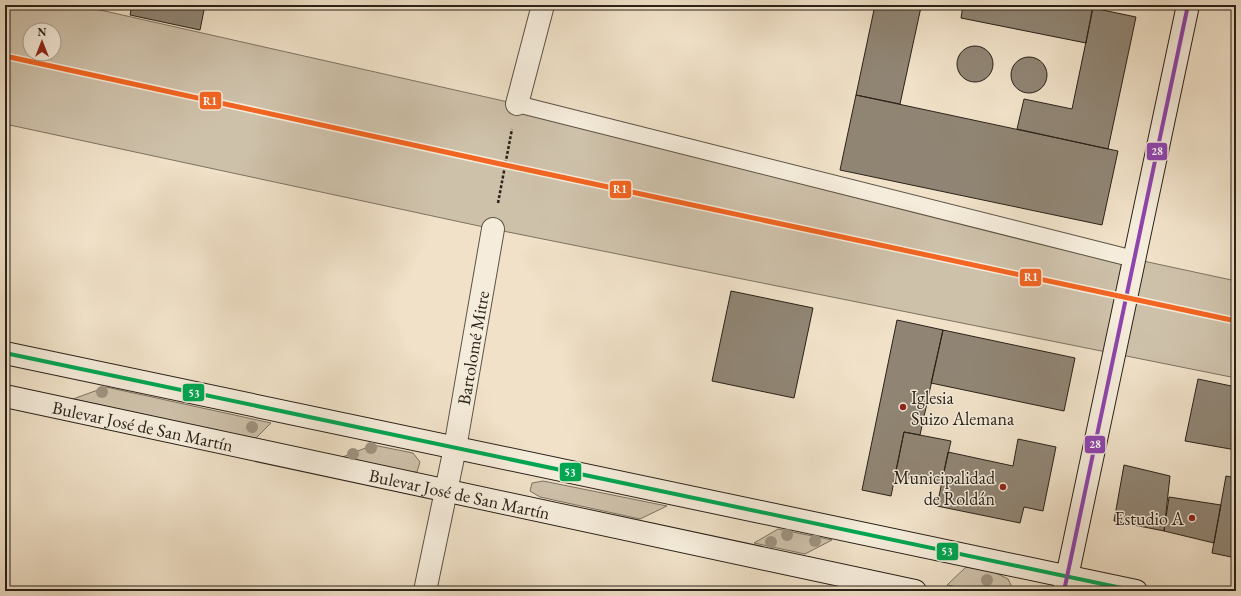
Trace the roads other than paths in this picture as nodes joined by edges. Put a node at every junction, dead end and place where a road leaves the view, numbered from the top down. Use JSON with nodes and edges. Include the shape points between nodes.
{"nodes":[{"id":1,"x":543,"y":5,"type":"edge"},
{"id":2,"x":1188,"y":5,"type":"edge"},
{"id":3,"x":517,"y":104,"type":"joint"},
{"id":4,"x":493,"y":229,"type":"road end"},
{"id":5,"x":1132,"y":268,"type":"junction"},
{"id":6,"x":5,"y":353,"type":"edge"},
{"id":7,"x":5,"y":396,"type":"edge"},
{"id":8,"x":455,"y":448,"type":"junction"},
{"id":9,"x":446,"y":490,"type":"junction"},
{"id":10,"x":1066,"y":584,"type":"edge"},
{"id":11,"x":425,"y":591,"type":"edge"},
{"id":12,"x":915,"y":591,"type":"edge"},
{"id":13,"x":1136,"y":591,"type":"edge"}],
"edges":[{"from":1,"to":3,"type":"street"},
{"from":2,"to":5,"type":"street"},
{"from":3,"to":5,"type":"lane"},
{"from":4,"to":8,"type":"street","name":"Bartolomé Mitre"},
{"from":5,"to":10,"type":"street"},
{"from":6,"to":8,"type":"street"},
{"from":7,"to":9,"type":"street","name":"Bulevar José de San Martín"},
{"from":8,"to":9,"type":"street","name":"Bartolomé Mitre"},
{"from":8,"to":10,"type":"street"},
{"from":9,"to":11,"type":"street","name":"Bartolomé Mitre"},
{"from":9,"to":12,"type":"street","name":"Bulevar José de San Martín"},
{"from":10,"to":13,"type":"street"}]}
